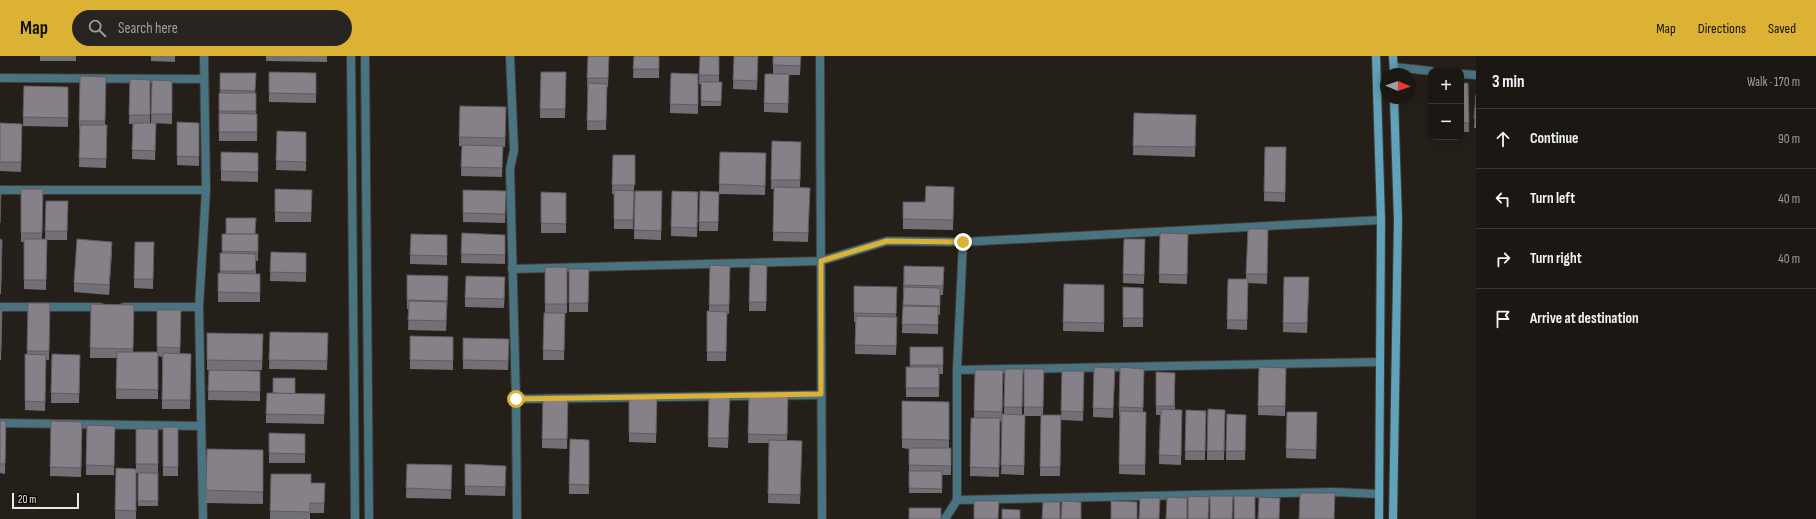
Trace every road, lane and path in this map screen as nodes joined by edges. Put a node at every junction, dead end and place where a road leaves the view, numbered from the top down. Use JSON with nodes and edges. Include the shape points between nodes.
{"nodes":[{"id":1,"x":204,"y":56,"type":"edge"},
{"id":2,"x":351,"y":56,"type":"edge"},
{"id":3,"x":365,"y":56,"type":"edge"},
{"id":4,"x":510,"y":56,"type":"edge"},
{"id":5,"x":820,"y":56,"type":"edge"},
{"id":6,"x":1376,"y":56,"type":"edge"},
{"id":7,"x":1393,"y":56,"type":"edge"},
{"id":8,"x":1394,"y":68,"type":"edge"},
{"id":9,"x":1416,"y":71,"type":"edge"},
{"id":10,"x":1428,"y":71,"type":"edge"},
{"id":11,"x":1464,"y":74,"type":"edge"},
{"id":12,"x":1476,"y":75,"type":"edge"},
{"id":13,"x":0,"y":78,"type":"edge"},
{"id":14,"x":204,"y":79,"type":"junction"},
{"id":15,"x":1394,"y":104,"type":"edge"},
{"id":16,"x":0,"y":190,"type":"edge"},
{"id":17,"x":206,"y":190,"type":"junction"},
{"id":18,"x":1381,"y":220,"type":"junction"},
{"id":19,"x":963,"y":242,"type":"junction"},
{"id":20,"x":821,"y":261,"type":"junction"},
{"id":21,"x":512,"y":269,"type":"junction"},
{"id":22,"x":0,"y":307,"type":"edge"},
{"id":23,"x":199,"y":307,"type":"junction"},
{"id":24,"x":1380,"y":362,"type":"junction"},
{"id":25,"x":957,"y":370,"type":"junction"},
{"id":26,"x":821,"y":394,"type":"junction"},
{"id":27,"x":516,"y":399,"type":"junction"},
{"id":28,"x":0,"y":423,"type":"edge"},
{"id":29,"x":201,"y":426,"type":"junction"},
{"id":30,"x":1379,"y":494,"type":"junction"},
{"id":31,"x":957,"y":500,"type":"junction"},
{"id":32,"x":203,"y":519,"type":"edge"},
{"id":33,"x":355,"y":519,"type":"edge"},
{"id":34,"x":369,"y":519,"type":"edge"},
{"id":35,"x":518,"y":519,"type":"edge"},
{"id":36,"x":822,"y":519,"type":"edge"},
{"id":37,"x":945,"y":519,"type":"edge"},
{"id":38,"x":1379,"y":519,"type":"edge"},
{"id":39,"x":1393,"y":519,"type":"edge"}],
"edges":[{"from":1,"to":14,"type":"street"},
{"from":2,"to":33,"type":"street"},
{"from":3,"to":34,"type":"street"},
{"from":4,"to":21,"type":"street","via":[[514,150],[510,169]]},
{"from":5,"to":20,"type":"street"},
{"from":6,"to":18,"type":"main road"},
{"from":7,"to":8,"type":"main road"},
{"from":9,"to":10,"type":"street"},
{"from":11,"to":12,"type":"street"},
{"from":13,"to":14,"type":"street"},
{"from":14,"to":17,"type":"street"},
{"from":15,"to":39,"type":"main road","via":[[1398,220]]},
{"from":16,"to":17,"type":"street"},
{"from":17,"to":23,"type":"street"},
{"from":18,"to":19,"type":"street"},
{"from":18,"to":24,"type":"main road"},
{"from":19,"to":20,"type":"street","via":[[887,241]]},
{"from":19,"to":25,"type":"street"},
{"from":20,"to":21,"type":"street"},
{"from":20,"to":26,"type":"street"},
{"from":21,"to":27,"type":"street"},
{"from":22,"to":23,"type":"street"},
{"from":23,"to":29,"type":"street"},
{"from":24,"to":25,"type":"street"},
{"from":24,"to":30,"type":"main road"},
{"from":25,"to":31,"type":"street"},
{"from":26,"to":27,"type":"street"},
{"from":26,"to":36,"type":"street"},
{"from":27,"to":35,"type":"street"},
{"from":28,"to":29,"type":"street"},
{"from":29,"to":32,"type":"street"},
{"from":30,"to":31,"type":"street","via":[[1326,492]]},
{"from":30,"to":38,"type":"main road"},
{"from":31,"to":37,"type":"street"}]}
